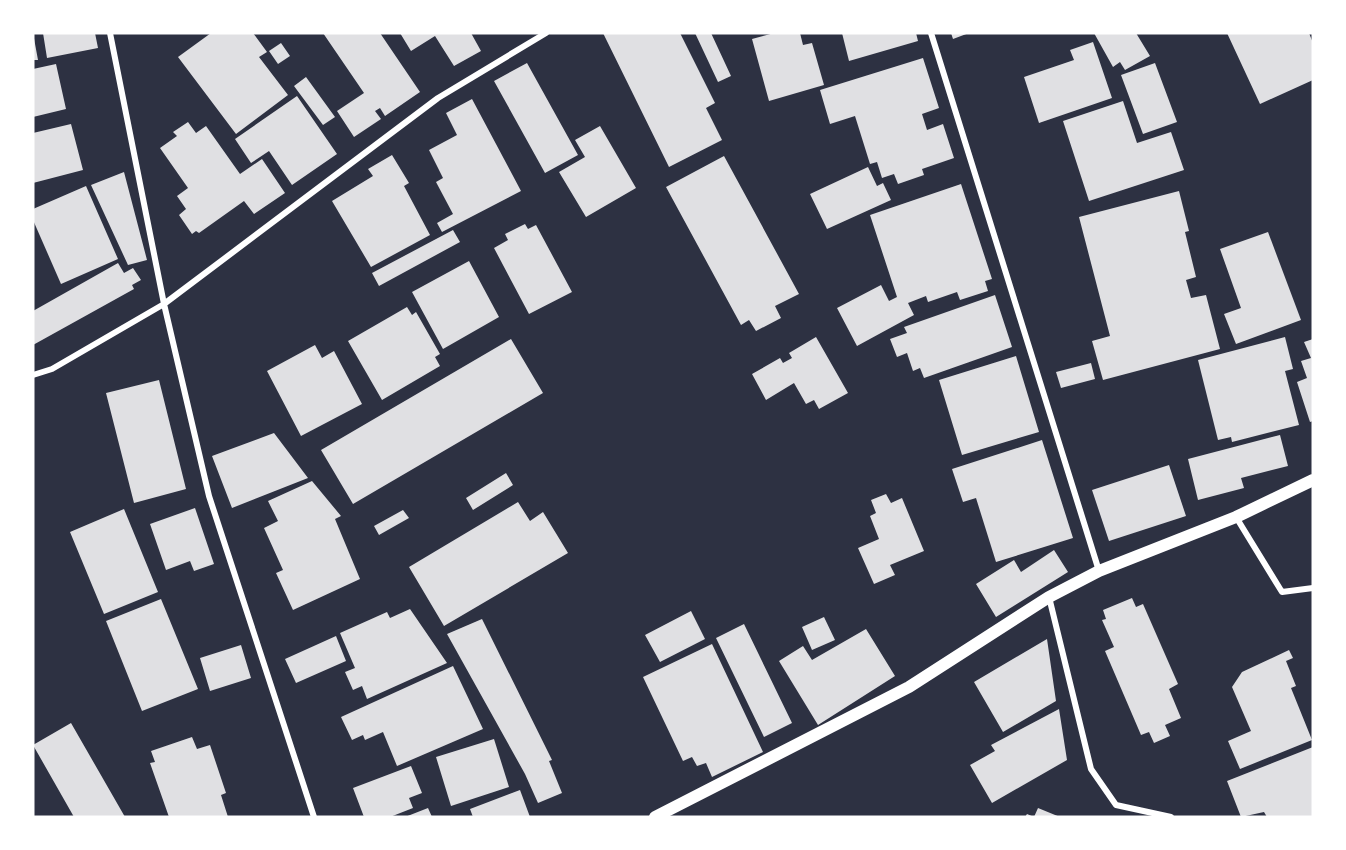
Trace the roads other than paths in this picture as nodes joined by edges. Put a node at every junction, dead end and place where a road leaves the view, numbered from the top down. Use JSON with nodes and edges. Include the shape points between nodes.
{"nodes":[{"id":1,"x":110,"y":33,"type":"edge"},
{"id":2,"x":546,"y":33,"type":"edge"},
{"id":3,"x":931,"y":33,"type":"edge"},
{"id":4,"x":164,"y":304,"type":"junction"},
{"id":5,"x":33,"y":375,"type":"edge"},
{"id":6,"x":1313,"y":480,"type":"edge"},
{"id":7,"x":1236,"y":517,"type":"junction"},
{"id":8,"x":1099,"y":571,"type":"junction"},
{"id":9,"x":1313,"y":588,"type":"edge"},
{"id":10,"x":1049,"y":597,"type":"junction"},
{"id":11,"x":314,"y":817,"type":"edge"},
{"id":12,"x":655,"y":817,"type":"edge"},
{"id":13,"x":1171,"y":817,"type":"edge"}],
"edges":[{"from":1,"to":4,"type":"street"},
{"from":2,"to":4,"type":"street","via":[[438,98]]},
{"from":3,"to":8,"type":"street"},
{"from":4,"to":5,"type":"street","via":[[52,369]]},
{"from":4,"to":11,"type":"street","via":[[209,496]]},
{"from":6,"to":7,"type":"main road"},
{"from":7,"to":8,"type":"main road"},
{"from":7,"to":9,"type":"street","via":[[1282,592]]},
{"from":8,"to":10,"type":"main road"},
{"from":10,"to":12,"type":"main road","via":[[909,687]]},
{"from":10,"to":13,"type":"street","via":[[1091,769],[1116,804]]}]}
